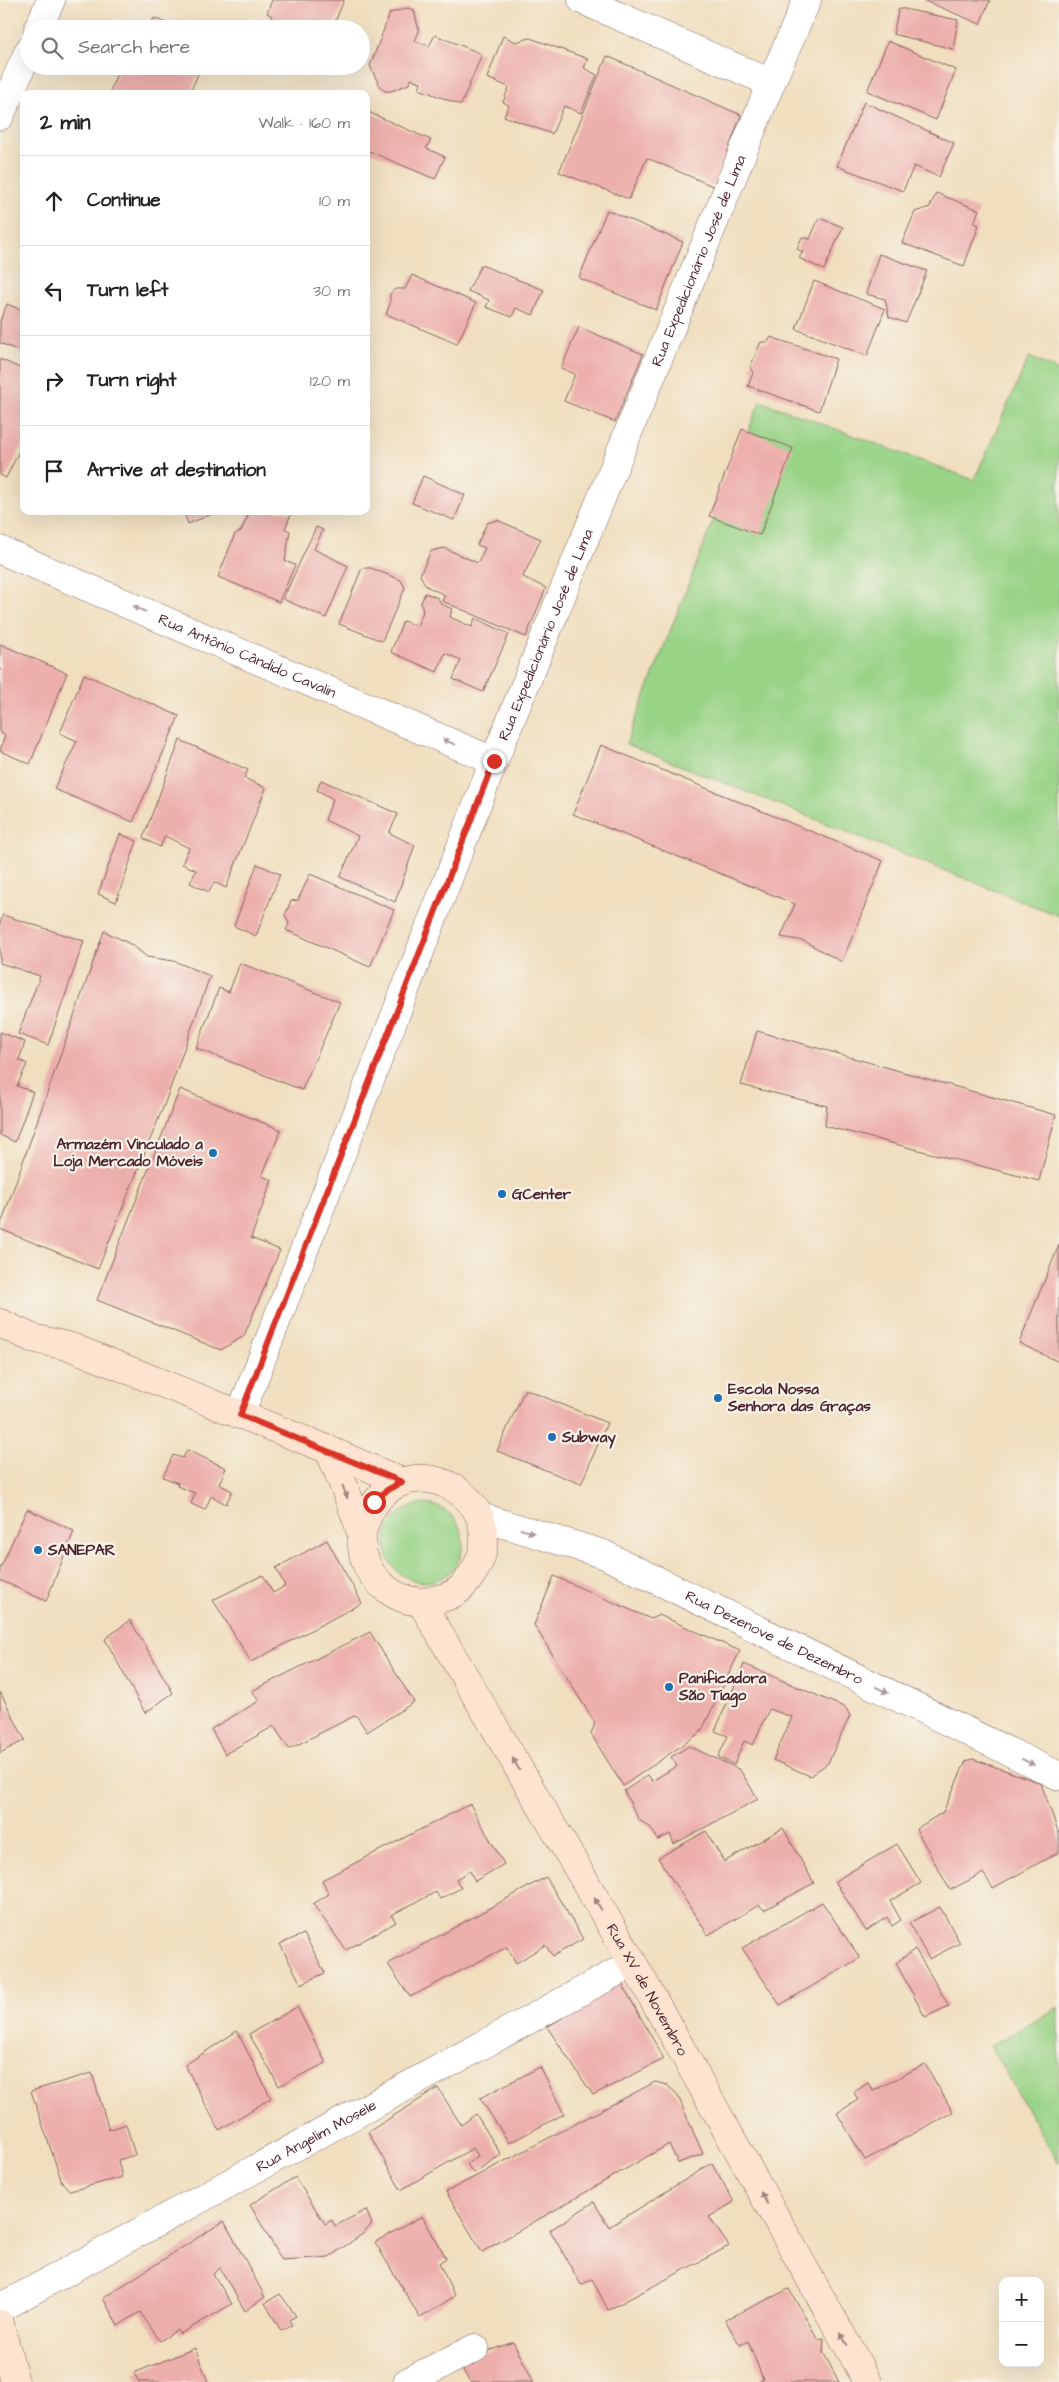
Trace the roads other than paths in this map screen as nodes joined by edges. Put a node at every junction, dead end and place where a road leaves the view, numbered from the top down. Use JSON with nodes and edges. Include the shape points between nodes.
{"nodes":[{"id":1,"x":51,"y":0,"type":"edge"},
{"id":2,"x":582,"y":0,"type":"edge"},
{"id":3,"x":807,"y":0,"type":"edge"},
{"id":4,"x":42,"y":20,"type":"edge"},
{"id":5,"x":20,"y":70,"type":"edge"},
{"id":6,"x":771,"y":83,"type":"junction"},
{"id":7,"x":0,"y":116,"type":"edge"},
{"id":8,"x":0,"y":550,"type":"edge"},
{"id":9,"x":494,"y":761,"type":"junction"},
{"id":10,"x":0,"y":1323,"type":"edge"},
{"id":11,"x":32,"y":1338,"type":"junction"},
{"id":12,"x":0,"y":1341,"type":"edge"},
{"id":13,"x":240,"y":1415,"type":"junction"},
{"id":14,"x":329,"y":1450,"type":"junction"},
{"id":15,"x":402,"y":1482,"type":"junction"},
{"id":16,"x":481,"y":1517,"type":"junction"},
{"id":17,"x":362,"y":1533,"type":"junction"},
{"id":18,"x":421,"y":1602,"type":"junction"},
{"id":19,"x":1059,"y":1776,"type":"edge"},
{"id":20,"x":633,"y":1963,"type":"junction"},
{"id":21,"x":0,"y":2308,"type":"edge"},
{"id":22,"x":0,"y":2324,"type":"edge"},
{"id":23,"x":475,"y":2348,"type":"dead end"},
{"id":24,"x":15,"y":2382,"type":"edge"},
{"id":25,"x":407,"y":2382,"type":"edge"},
{"id":26,"x":868,"y":2382,"type":"edge"}],
"edges":[{"from":1,"to":4,"type":"street"},
{"from":2,"to":6,"type":"street"},
{"from":3,"to":6,"type":"street","name":"Rua Expedicionário José de Lima"},
{"from":5,"to":7,"type":"street"},
{"from":6,"to":9,"type":"street","name":"Rua Expedicionário José de Lima"},
{"from":9,"to":8,"type":"street","name":"Rua Antônio Cândido Cavalin","one_way":true},
{"from":9,"to":13,"type":"street","name":"Rua Expedicionário José de Lima"},
{"from":10,"to":11,"type":"street"},
{"from":11,"to":12,"type":"street"},
{"from":11,"to":13,"type":"street","via":[[71,1347]]},
{"from":13,"to":14,"type":"street"},
{"from":14,"to":15,"type":"street"},
{"from":14,"to":17,"type":"street","one_way":true},
{"from":15,"to":16,"type":"street","via":[[421,1478],[448,1484],[471,1501]]},
{"from":15,"to":17,"type":"street","via":[[374,1502]]},
{"from":16,"to":18,"type":"street","via":[[483,1550],[473,1575],[459,1590],[441,1599]]},
{"from":16,"to":19,"type":"street","name":"Rua Dezenove de Dezembro","one_way":true,"via":[[603,1554]]},
{"from":17,"to":18,"type":"street","via":[[365,1560],[371,1573],[384,1588],[401,1598]]},
{"from":20,"to":18,"type":"street","name":"Rua XV de Novembro","one_way":true},
{"from":20,"to":21,"type":"street","name":"Rua Angelim Mosele"},
{"from":26,"to":20,"type":"street","name":"Rua XV de Novembro","one_way":true},
{"from":22,"to":24,"type":"street"},
{"from":23,"to":25,"type":"street"}]}
